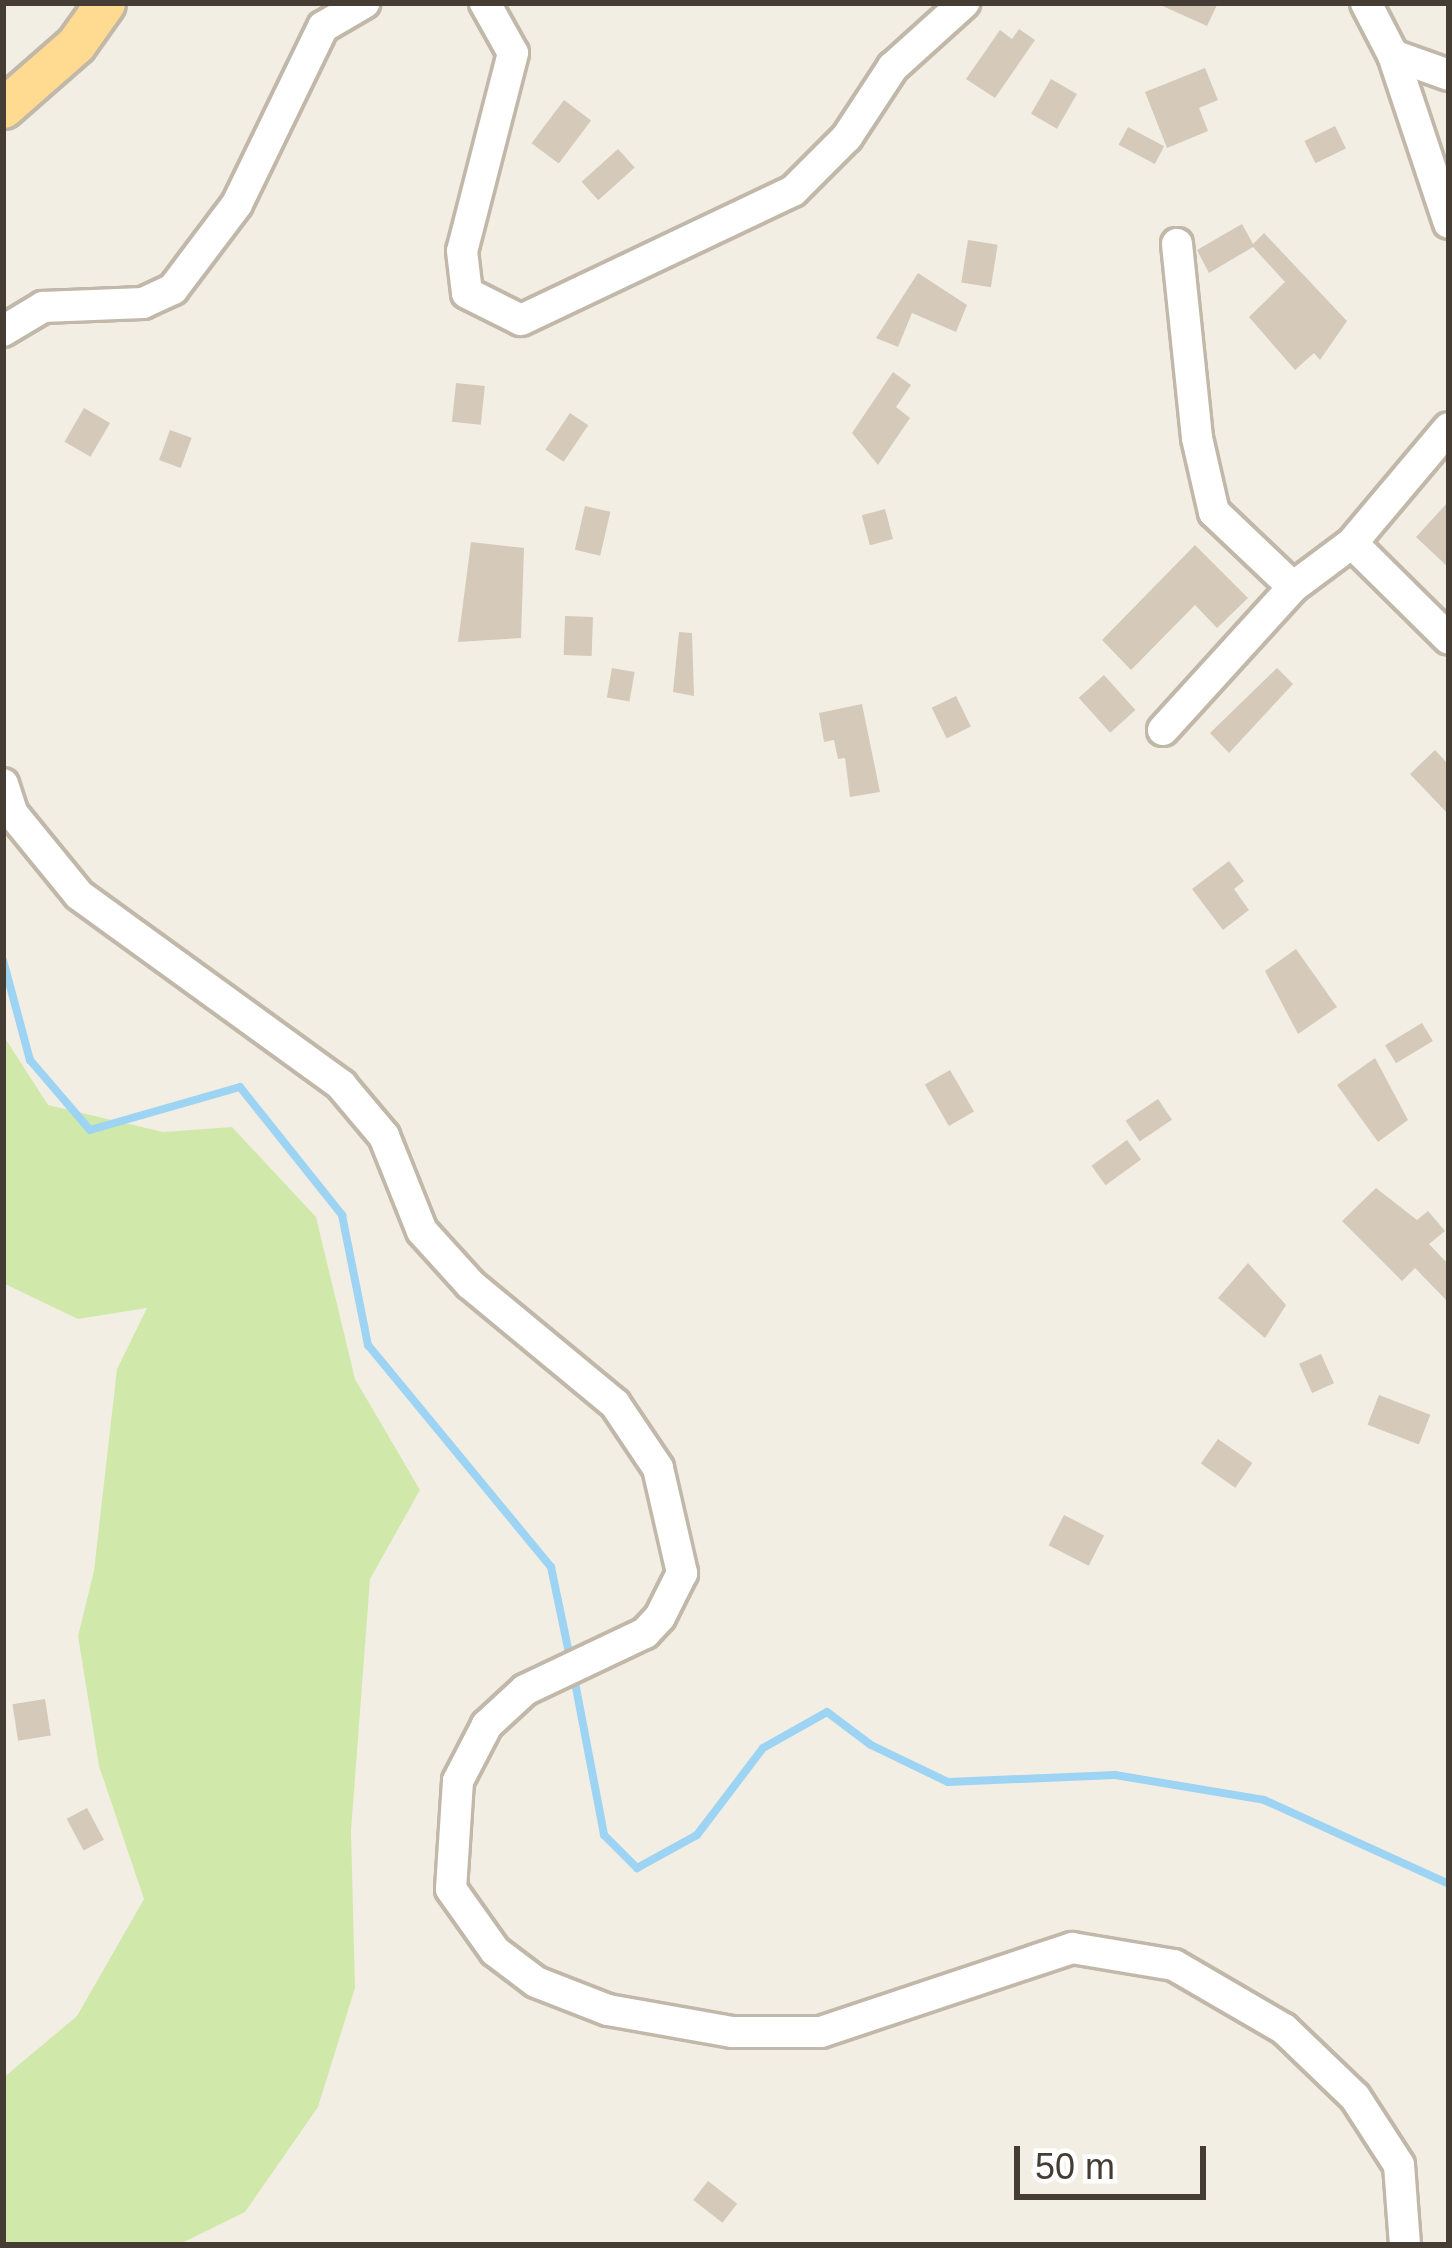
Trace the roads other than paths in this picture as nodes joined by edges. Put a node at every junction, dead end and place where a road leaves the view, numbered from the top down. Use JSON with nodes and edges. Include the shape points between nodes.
{"nodes":[{"id":1,"x":105,"y":3,"type":"edge"},
{"id":2,"x":364,"y":3,"type":"edge"},
{"id":3,"x":485,"y":3,"type":"edge"},
{"id":4,"x":964,"y":3,"type":"edge"},
{"id":5,"x":1366,"y":3,"type":"edge"},
{"id":6,"x":1394,"y":55,"type":"junction"},
{"id":7,"x":1449,"y":75,"type":"edge"},
{"id":8,"x":3,"y":108,"type":"edge"},
{"id":9,"x":1449,"y":223,"type":"edge"},
{"id":10,"x":1177,"y":244,"type":"dead end"},
{"id":11,"x":3,"y":331,"type":"edge"},
{"id":12,"x":1449,"y":428,"type":"edge"},
{"id":13,"x":1352,"y":543,"type":"junction"},
{"id":14,"x":1294,"y":587,"type":"junction"},
{"id":15,"x":1449,"y":639,"type":"edge"},
{"id":16,"x":1163,"y":730,"type":"dead end"},
{"id":17,"x":3,"y":784,"type":"edge"},
{"id":18,"x":1405,"y":2245,"type":"edge"}],
"edges":[{"from":1,"to":8,"type":"main road","via":[[76,44]]},
{"from":2,"to":11,"type":"street","via":[[323,27],[237,204],[173,289],[143,303],[43,308]]},
{"from":3,"to":4,"type":"street","via":[[513,53],[462,250],[466,293],[521,320],[793,191],[848,137],[893,68]]},
{"from":5,"to":6,"type":"street"},
{"from":6,"to":7,"type":"street"},
{"from":6,"to":9,"type":"street"},
{"from":10,"to":14,"type":"street","via":[[1197,438],[1214,512]]},
{"from":12,"to":13,"type":"street"},
{"from":13,"to":14,"type":"street"},
{"from":13,"to":15,"type":"street"},
{"from":14,"to":16,"type":"street"},
{"from":17,"to":18,"type":"street","via":[[14,814],[79,895],[341,1085],[384,1136],[422,1231],[470,1284],[615,1404],[658,1468],[682,1573],[660,1618],[524,1690],[488,1725],[458,1781],[451,1889],[494,1951],[536,1982],[608,2010],[732,2032],[821,2032],[1072,1948],[1174,1965],[1284,2030],[1355,2097],[1399,2165]]}]}
